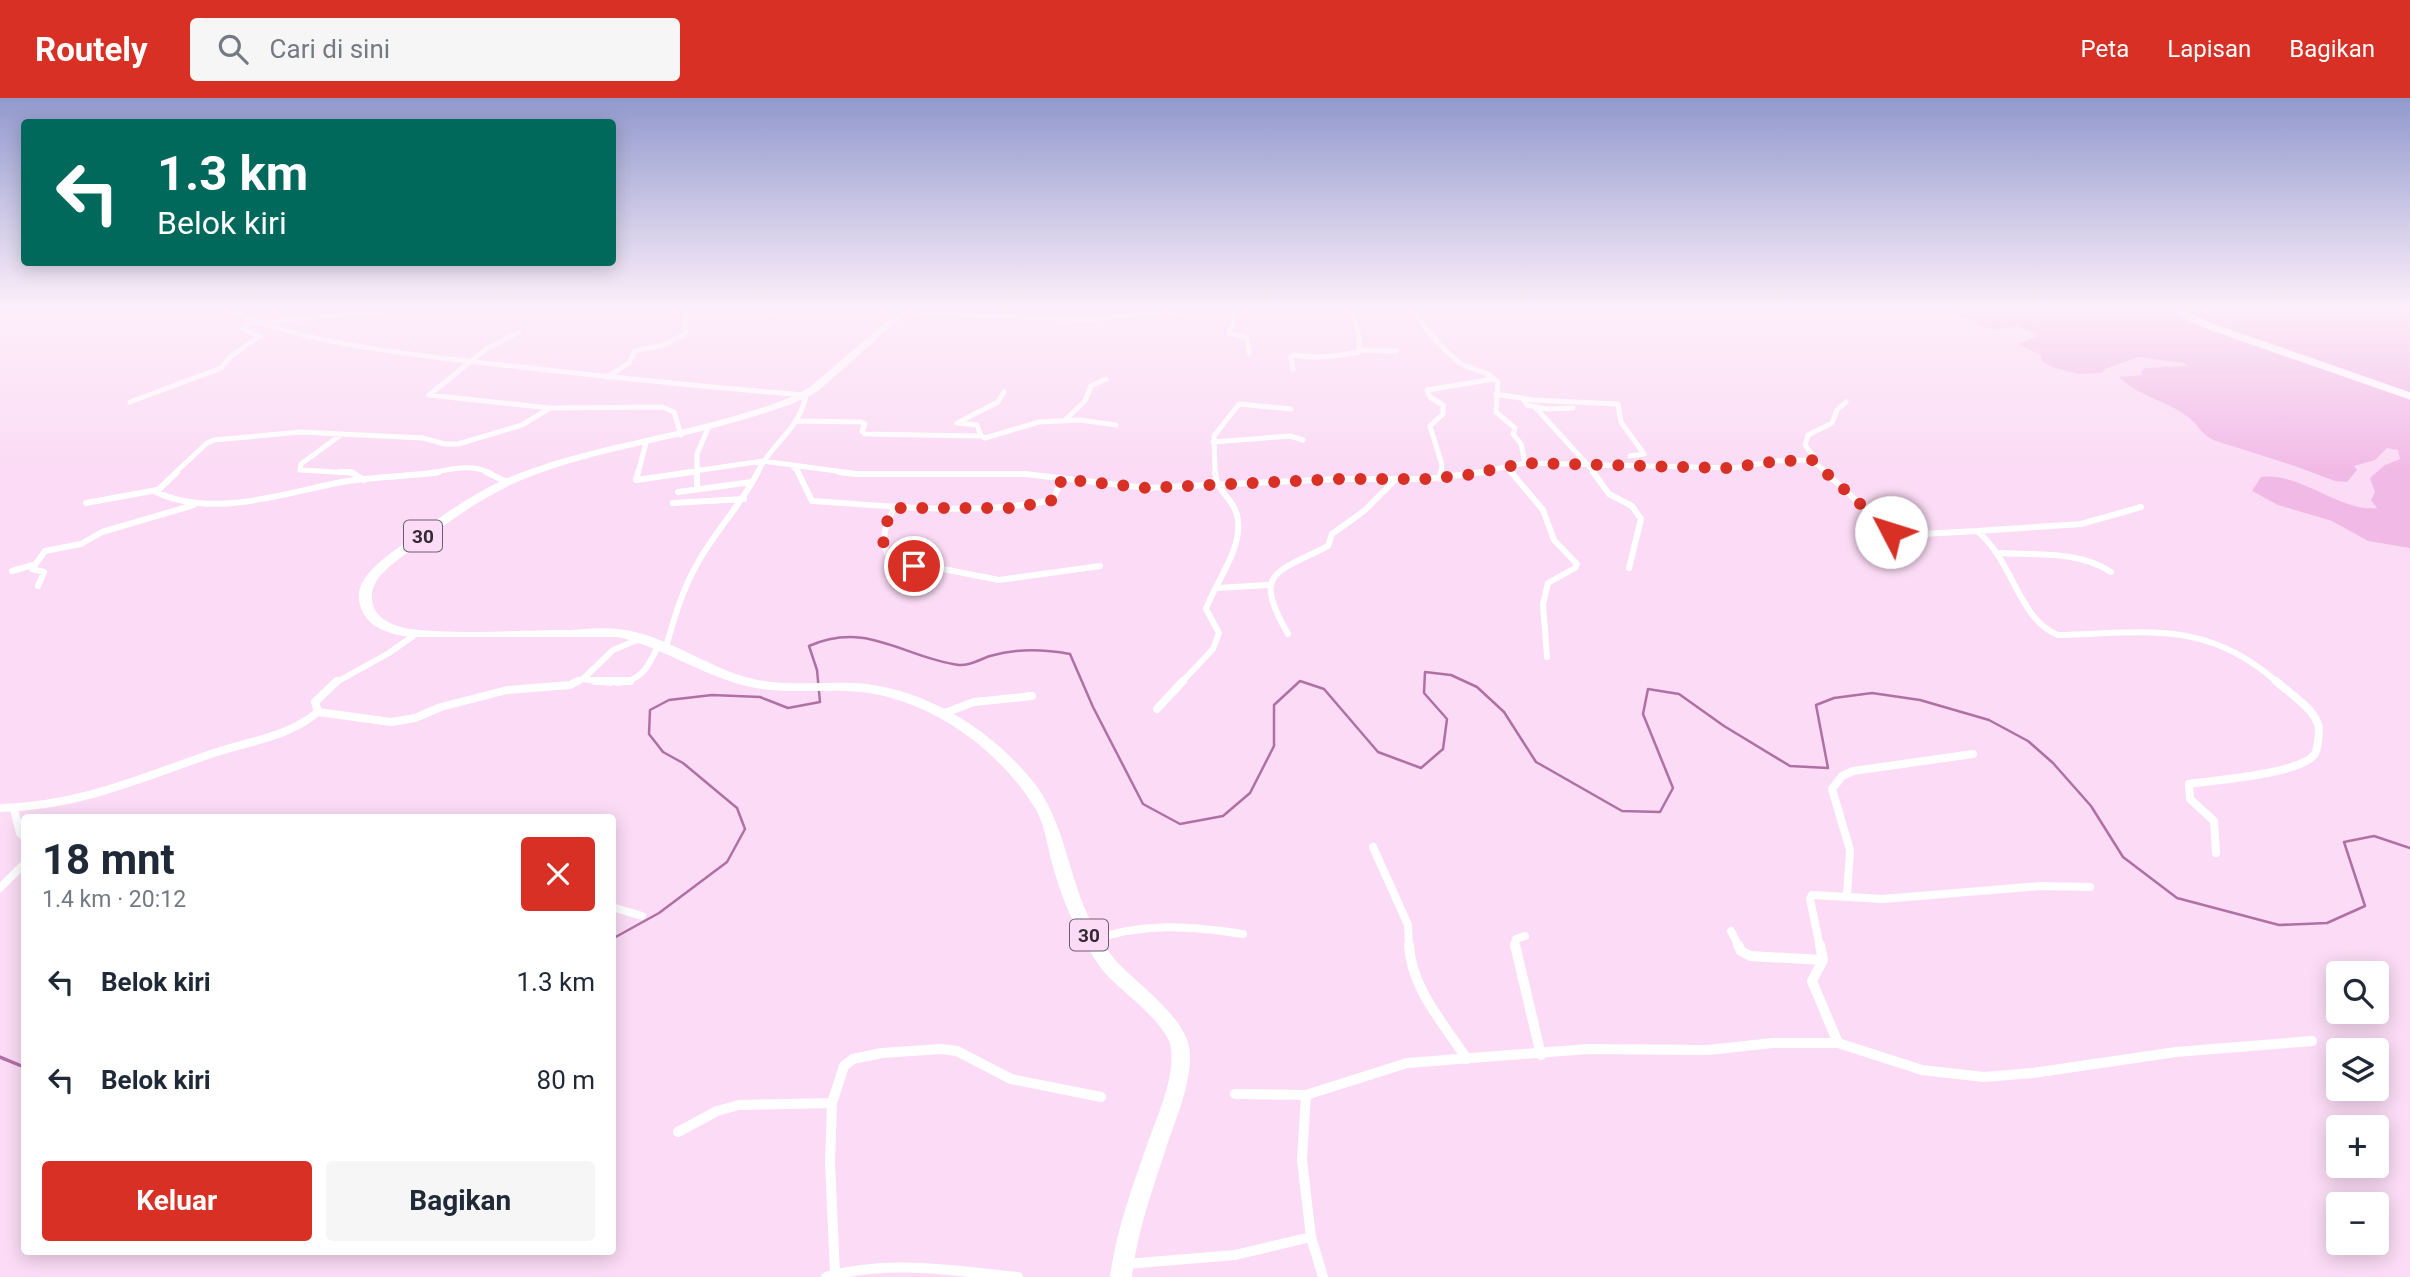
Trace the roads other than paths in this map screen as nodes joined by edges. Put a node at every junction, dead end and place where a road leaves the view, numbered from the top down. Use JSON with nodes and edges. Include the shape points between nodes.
{"nodes":[{"id":1,"x":227,"y":361,"type":"edge"},
{"id":2,"x":454,"y":361,"type":"edge"},
{"id":3,"x":470,"y":361,"type":"edge"},
{"id":4,"x":630,"y":361,"type":"edge"},
{"id":5,"x":844,"y":361,"type":"edge"},
{"id":6,"x":1292,"y":361,"type":"edge"},
{"id":7,"x":1460,"y":361,"type":"edge"},
{"id":8,"x":2308,"y":361,"type":"edge"},
{"id":9,"x":467,"y":363,"type":"junction"},
{"id":10,"x":1293,"y":369,"type":"dead end"},
{"id":11,"x":607,"y":377,"type":"junction"},
{"id":12,"x":1106,"y":379,"type":"dead end"},
{"id":13,"x":1494,"y":379,"type":"junction"},
{"id":14,"x":1004,"y":392,"type":"dead end"},
{"id":15,"x":805,"y":394,"type":"junction"},
{"id":16,"x":1496,"y":394,"type":"junction"},
{"id":17,"x":2410,"y":396,"type":"edge"},
{"id":18,"x":1522,"y":398,"type":"junction"},
{"id":19,"x":130,"y":402,"type":"dead end"},
{"id":20,"x":1846,"y":402,"type":"dead end"},
{"id":21,"x":1535,"y":407,"type":"junction"},
{"id":22,"x":550,"y":408,"type":"junction"},
{"id":23,"x":1573,"y":408,"type":"dead end"},
{"id":24,"x":1291,"y":409,"type":"dead end"},
{"id":25,"x":1065,"y":420,"type":"junction"},
{"id":26,"x":796,"y":421,"type":"junction"},
{"id":27,"x":1116,"y":425,"type":"dead end"},
{"id":28,"x":708,"y":428,"type":"junction"},
{"id":29,"x":342,"y":434,"type":"junction"},
{"id":30,"x":681,"y":435,"type":"junction"},
{"id":31,"x":981,"y":436,"type":"junction"},
{"id":32,"x":1303,"y":440,"type":"dead end"},
{"id":33,"x":1213,"y":442,"type":"junction"},
{"id":34,"x":646,"y":443,"type":"junction"},
{"id":35,"x":1630,"y":456,"type":"dead end"},
{"id":36,"x":1812,"y":460,"type":"junction"},
{"id":37,"x":763,"y":461,"type":"junction"},
{"id":38,"x":1525,"y":463,"type":"junction"},
{"id":39,"x":791,"y":465,"type":"junction"},
{"id":40,"x":1587,"y":466,"type":"junction"},
{"id":41,"x":1506,"y":467,"type":"junction"},
{"id":42,"x":696,"y":471,"type":"junction"},
{"id":43,"x":1440,"y":478,"type":"junction"},
{"id":44,"x":1062,"y":479,"type":"junction"},
{"id":45,"x":365,"y":480,"type":"junction"},
{"id":46,"x":1395,"y":480,"type":"junction"},
{"id":47,"x":507,"y":482,"type":"junction"},
{"id":48,"x":752,"y":482,"type":"junction"},
{"id":49,"x":1217,"y":485,"type":"junction"},
{"id":50,"x":697,"y":489,"type":"junction"},
{"id":51,"x":157,"y":490,"type":"junction"},
{"id":52,"x":678,"y":492,"type":"dead end"},
{"id":53,"x":744,"y":499,"type":"junction"},
{"id":54,"x":86,"y":503,"type":"dead end"},
{"id":55,"x":673,"y":503,"type":"dead end"},
{"id":56,"x":198,"y":504,"type":"junction"},
{"id":57,"x":2141,"y":507,"type":"dead end"},
{"id":58,"x":894,"y":508,"type":"junction"},
{"id":59,"x":1977,"y":531,"type":"junction"},
{"id":60,"x":2001,"y":553,"type":"junction"},
{"id":61,"x":37,"y":563,"type":"junction"},
{"id":62,"x":1100,"y":566,"type":"dead end"},
{"id":63,"x":1629,"y":568,"type":"dead end"},
{"id":64,"x":12,"y":571,"type":"dead end"},
{"id":65,"x":2111,"y":572,"type":"dead end"},
{"id":66,"x":1268,"y":585,"type":"junction"},
{"id":67,"x":38,"y":586,"type":"dead end"},
{"id":68,"x":1217,"y":588,"type":"junction"},
{"id":69,"x":416,"y":634,"type":"junction"},
{"id":70,"x":1287,"y":634,"type":"dead end"},
{"id":71,"x":642,"y":638,"type":"junction"},
{"id":72,"x":662,"y":646,"type":"junction"},
{"id":73,"x":1547,"y":657,"type":"dead end"},
{"id":74,"x":583,"y":679,"type":"junction"},
{"id":75,"x":1032,"y":696,"type":"dead end"},
{"id":76,"x":1157,"y":709,"type":"dead end"},
{"id":77,"x":318,"y":712,"type":"junction"},
{"id":78,"x":942,"y":715,"type":"junction"},
{"id":79,"x":1973,"y":754,"type":"dead end"},
{"id":80,"x":0,"y":808,"type":"edge"},
{"id":81,"x":14,"y":809,"type":"junction"},
{"id":82,"x":21,"y":834,"type":"edge"},
{"id":83,"x":1373,"y":847,"type":"dead end"},
{"id":84,"x":2216,"y":853,"type":"dead end"},
{"id":85,"x":21,"y":867,"type":"edge"},
{"id":86,"x":2090,"y":887,"type":"dead end"},
{"id":87,"x":0,"y":888,"type":"edge"},
{"id":88,"x":1847,"y":895,"type":"junction"},
{"id":89,"x":616,"y":908,"type":"edge"},
{"id":90,"x":642,"y":916,"type":"dead end"},
{"id":91,"x":1731,"y":931,"type":"dead end"},
{"id":92,"x":1243,"y":934,"type":"dead end"},
{"id":93,"x":1525,"y":936,"type":"dead end"},
{"id":94,"x":1092,"y":941,"type":"junction"},
{"id":95,"x":1823,"y":960,"type":"junction"},
{"id":96,"x":2312,"y":1041,"type":"dead end"},
{"id":97,"x":1838,"y":1043,"type":"junction"},
{"id":98,"x":1541,"y":1055,"type":"junction"},
{"id":99,"x":1466,"y":1059,"type":"junction"},
{"id":100,"x":1235,"y":1094,"type":"dead end"},
{"id":101,"x":1306,"y":1095,"type":"junction"},
{"id":102,"x":1101,"y":1097,"type":"dead end"},
{"id":103,"x":832,"y":1103,"type":"junction"},
{"id":104,"x":678,"y":1132,"type":"dead end"},
{"id":105,"x":1311,"y":1237,"type":"junction"},
{"id":106,"x":1122,"y":1271,"type":"edge"},
{"id":107,"x":831,"y":1275,"type":"edge"},
{"id":108,"x":1018,"y":1277,"type":"edge"},
{"id":109,"x":1323,"y":1277,"type":"edge"}],
"edges":[{"from":1,"to":19,"type":"street","via":[[221,368]]},
{"from":2,"to":9,"type":"street"},
{"from":3,"to":9,"type":"street"},
{"from":4,"to":11,"type":"street"},
{"from":5,"to":15,"type":"highway","number":"30"},
{"from":6,"to":10,"type":"street"},
{"from":7,"to":13,"type":"street"},
{"from":8,"to":17,"type":"street"},
{"from":9,"to":11,"type":"street"},
{"from":9,"to":22,"type":"street","via":[[430,396]]},
{"from":11,"to":15,"type":"street"},
{"from":12,"to":25,"type":"street","via":[[1091,386],[1086,401]]},
{"from":13,"to":16,"type":"street","via":[[1499,383]]},
{"from":13,"to":43,"type":"street","via":[[1427,390],[1443,405],[1443,414],[1430,426],[1442,465]]},
{"from":14,"to":31,"type":"street","via":[[998,402],[957,422],[976,425]]},
{"from":15,"to":26,"type":"street","via":[[805,409]]},
{"from":15,"to":28,"type":"highway","number":"30"},
{"from":16,"to":18,"type":"street"},
{"from":16,"to":38,"type":"street","via":[[1496,412],[1515,428],[1513,434],[1521,444]]},
{"from":18,"to":21,"type":"street"},
{"from":18,"to":35,"type":"street","via":[[1619,405],[1621,422],[1644,454]]},
{"from":20,"to":36,"type":"street","via":[[1832,423],[1808,435],[1804,443]]},
{"from":21,"to":23,"type":"street"},
{"from":21,"to":40,"type":"street"},
{"from":22,"to":29,"type":"street","via":[[522,425],[458,444]]},
{"from":22,"to":30,"type":"street","via":[[666,408],[674,412]]},
{"from":24,"to":33,"type":"street","via":[[1239,404]]},
{"from":25,"to":27,"type":"street"},
{"from":25,"to":31,"type":"street"},
{"from":26,"to":31,"type":"street","via":[[861,422],[865,433]]},
{"from":26,"to":37,"type":"street"},
{"from":28,"to":30,"type":"highway","number":"30"},
{"from":28,"to":42,"type":"street"},
{"from":29,"to":45,"type":"street","via":[[299,469],[356,472]]},
{"from":29,"to":51,"type":"street","via":[[286,432],[210,441]]},
{"from":30,"to":34,"type":"highway","number":"30"},
{"from":32,"to":33,"type":"street","via":[[1290,436]]},
{"from":33,"to":49,"type":"street"},
{"from":34,"to":42,"type":"street","via":[[636,480]]},
{"from":34,"to":47,"type":"highway","number":"30","via":[[549,466]]},
{"from":36,"to":40,"type":"street","via":[[1726,468]]},
{"from":36,"to":59,"type":"street","via":[[1891,532]]},
{"from":37,"to":39,"type":"street"},
{"from":37,"to":42,"type":"street"},
{"from":37,"to":48,"type":"street"},
{"from":38,"to":40,"type":"street"},
{"from":38,"to":41,"type":"street"},
{"from":39,"to":44,"type":"street","via":[[856,474],[1025,474]]},
{"from":39,"to":58,"type":"street","via":[[802,476],[812,501]]},
{"from":40,"to":63,"type":"street","via":[[1605,482],[1609,494],[1639,513]]},
{"from":41,"to":43,"type":"street"},
{"from":41,"to":73,"type":"street","via":[[1544,510],[1554,540],[1577,564],[1548,583],[1543,604]]},
{"from":42,"to":50,"type":"street"},
{"from":43,"to":46,"type":"street"},
{"from":44,"to":49,"type":"street","via":[[1138,488]]},
{"from":44,"to":58,"type":"street","via":[[1053,500],[1024,506]]},
{"from":45,"to":47,"type":"street","via":[[467,467]]},
{"from":45,"to":56,"type":"street"},
{"from":46,"to":49,"type":"street"},
{"from":46,"to":66,"type":"street","via":[[1332,534],[1328,546],[1294,562]]},
{"from":47,"to":69,"type":"highway","number":"30","via":[[408,547],[367,585],[365,601],[374,618],[395,630]]},
{"from":48,"to":50,"type":"street"},
{"from":48,"to":53,"type":"street"},
{"from":49,"to":68,"type":"street","via":[[1237,511],[1238,529]]},
{"from":50,"to":52,"type":"street"},
{"from":51,"to":54,"type":"street"},
{"from":51,"to":56,"type":"street","via":[[160,496]]},
{"from":53,"to":55,"type":"street"},
{"from":53,"to":72,"type":"street","via":[[696,565]]},
{"from":56,"to":61,"type":"street","via":[[102,532],[81,544],[47,550]]},
{"from":57,"to":59,"type":"street","via":[[2109,519],[2052,528]]},
{"from":58,"to":62,"type":"street","via":[[882,541],[889,558],[903,565],[999,580]]},
{"from":59,"to":60,"type":"street"},
{"from":60,"to":65,"type":"street","via":[[2074,558],[2102,564]]},
{"from":60,"to":84,"type":"street","via":[[2036,622],[2047,632],[2175,633],[2203,638],[2260,667],[2313,716],[2318,724],[2318,747],[2300,765],[2189,784],[2190,799],[2214,821]]},
{"from":61,"to":64,"type":"street"},
{"from":61,"to":67,"type":"street","via":[[32,570],[44,572]]},
{"from":66,"to":68,"type":"street"},
{"from":66,"to":70,"type":"street"},
{"from":68,"to":76,"type":"street","via":[[1206,609],[1219,633],[1213,649]]},
{"from":69,"to":71,"type":"highway","number":"30","via":[[599,631]]},
{"from":69,"to":77,"type":"street","via":[[330,687],[315,702]]},
{"from":71,"to":72,"type":"highway","number":"30"},
{"from":71,"to":74,"type":"street","via":[[613,650]]},
{"from":72,"to":74,"type":"street","via":[[640,677],[608,683]]},
{"from":72,"to":78,"type":"highway","number":"30","via":[[744,681],[876,690]]},
{"from":74,"to":77,"type":"street","via":[[507,690],[397,721]]},
{"from":75,"to":78,"type":"street","via":[[974,702]]},
{"from":77,"to":81,"type":"street","via":[[281,737],[222,751],[67,802]]},
{"from":78,"to":94,"type":"highway","number":"30","via":[[995,750],[1042,806],[1073,904]]},
{"from":79,"to":88,"type":"street","via":[[1859,771],[1836,781],[1832,789],[1850,850]]},
{"from":80,"to":81,"type":"street"},
{"from":81,"to":82,"type":"street"},
{"from":83,"to":99,"type":"street","via":[[1408,925],[1413,973]]},
{"from":85,"to":87,"type":"street"},
{"from":86,"to":88,"type":"street","via":[[2041,886],[1883,899]]},
{"from":88,"to":95,"type":"street","via":[[1811,897]]},
{"from":89,"to":90,"type":"street"},
{"from":91,"to":95,"type":"street","via":[[1741,951],[1750,956]]},
{"from":92,"to":94,"type":"street","via":[[1186,925],[1146,926],[1122,929]]},
{"from":93,"to":98,"type":"street","via":[[1516,939],[1514,948]]},
{"from":94,"to":106,"type":"highway","number":"30","via":[[1109,967],[1159,1014],[1180,1046],[1179,1077]]},
{"from":95,"to":97,"type":"street","via":[[1812,981]]},
{"from":96,"to":97,"type":"street","via":[[2211,1047],[1992,1076],[1936,1073]]},
{"from":97,"to":98,"type":"street","via":[[1708,1050],[1625,1048]]},
{"from":98,"to":99,"type":"street"},
{"from":99,"to":101,"type":"street","via":[[1388,1067]]},
{"from":100,"to":101,"type":"street"},
{"from":101,"to":105,"type":"street","via":[[1302,1160]]},
{"from":102,"to":103,"type":"street","via":[[1011,1079],[957,1051],[941,1049],[853,1059],[844,1066]]},
{"from":103,"to":104,"type":"street","via":[[739,1105]]},
{"from":103,"to":107,"type":"street"},
{"from":105,"to":106,"type":"street","via":[[1235,1255]]},
{"from":105,"to":109,"type":"street"},
{"from":107,"to":108,"type":"street","via":[[904,1269]]}]}
